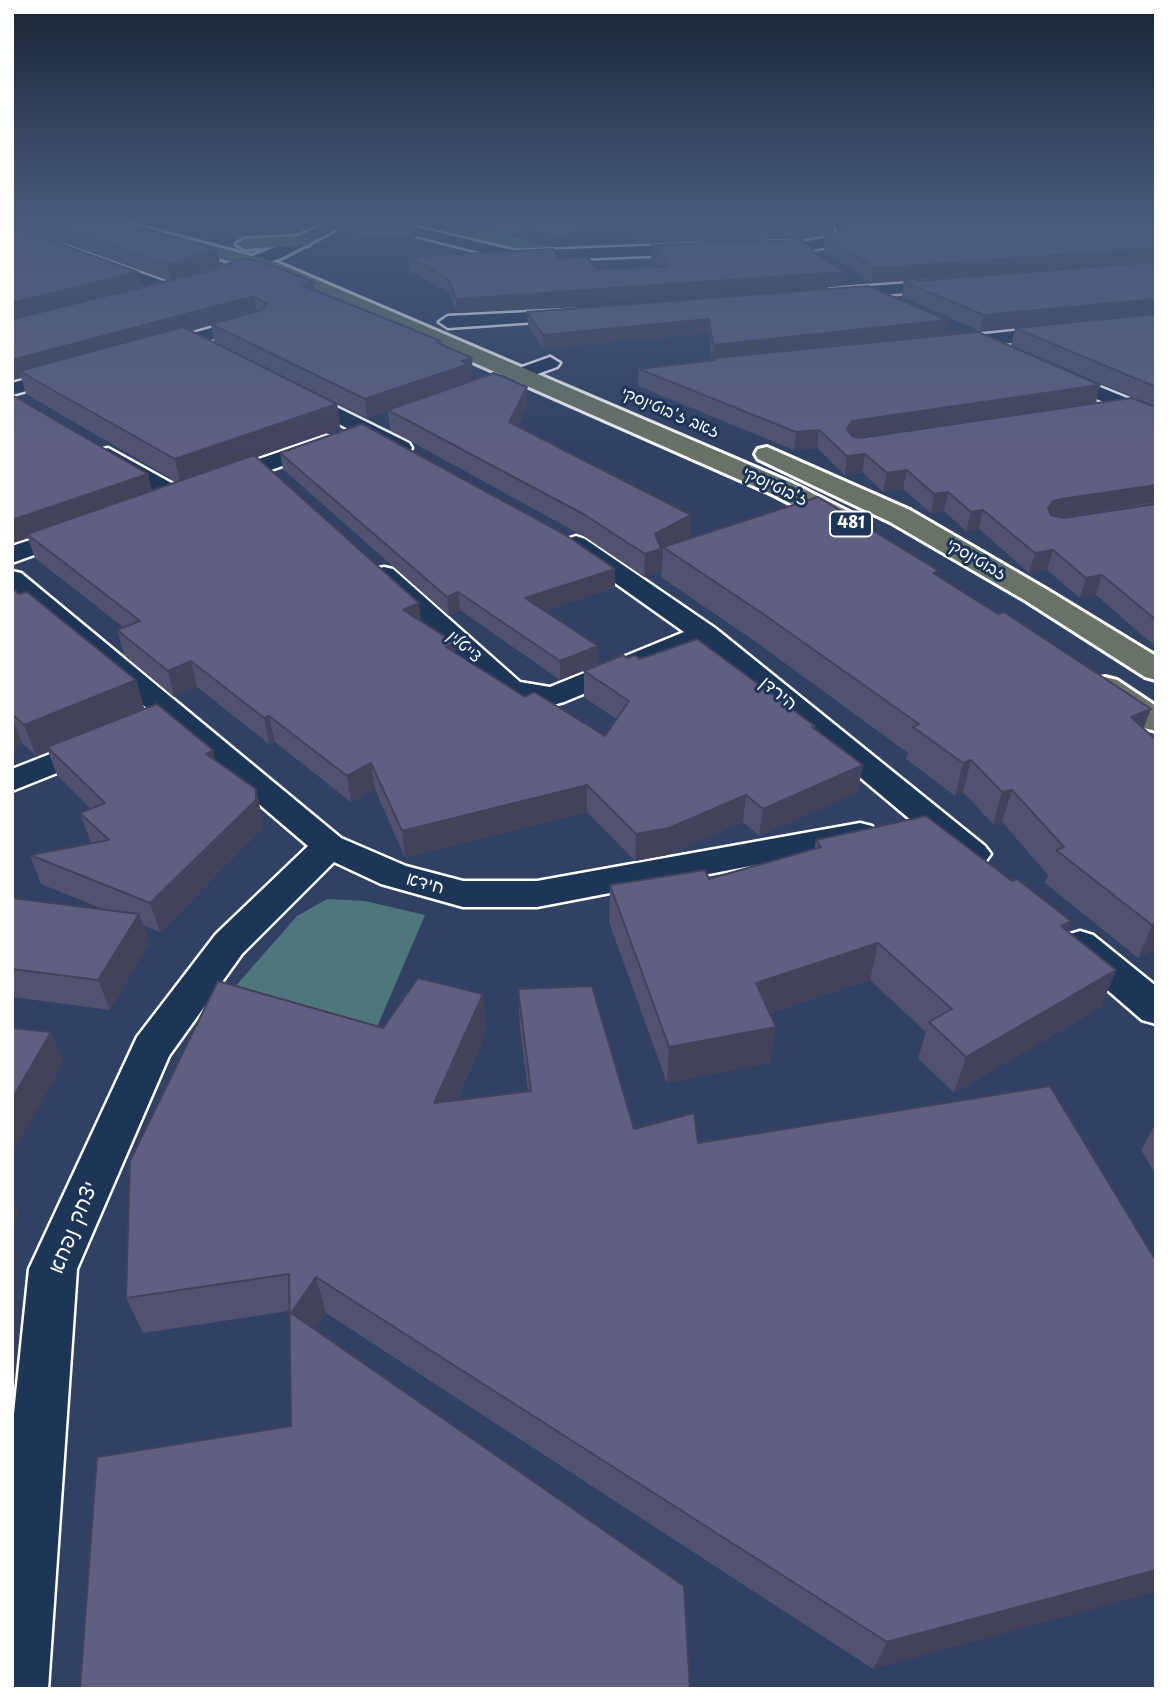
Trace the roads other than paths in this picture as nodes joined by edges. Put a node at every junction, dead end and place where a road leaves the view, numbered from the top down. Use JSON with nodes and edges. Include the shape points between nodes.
{"nodes":[{"id":1,"x":141,"y":297,"type":"edge"},
{"id":2,"x":372,"y":297,"type":"edge"},
{"id":3,"x":385,"y":297,"type":"edge"},
{"id":4,"x":881,"y":297,"type":"edge"},
{"id":5,"x":131,"y":300,"type":"edge"},
{"id":6,"x":904,"y":308,"type":"edge"},
{"id":7,"x":589,"y":313,"type":"edge"},
{"id":8,"x":505,"y":320,"type":"junction"},
{"id":9,"x":258,"y":321,"type":"edge"},
{"id":10,"x":1156,"y":321,"type":"edge"},
{"id":11,"x":448,"y":322,"type":"junction"},
{"id":12,"x":941,"y":324,"type":"edge"},
{"id":13,"x":490,"y":339,"type":"joint"},
{"id":14,"x":189,"y":340,"type":"junction"},
{"id":15,"x":977,"y":341,"type":"junction"},
{"id":16,"x":923,"y":346,"type":"edge"},
{"id":17,"x":213,"y":351,"type":"edge"},
{"id":18,"x":139,"y":354,"type":"edge"},
{"id":19,"x":1015,"y":357,"type":"edge"},
{"id":20,"x":518,"y":362,"type":"junction"},
{"id":21,"x":88,"y":368,"type":"edge"},
{"id":22,"x":560,"y":368,"type":"dead end"},
{"id":23,"x":1040,"y":368,"type":"edge"},
{"id":24,"x":284,"y":387,"type":"edge"},
{"id":25,"x":468,"y":393,"type":"edge"},
{"id":26,"x":16,"y":397,"type":"edge"},
{"id":27,"x":1156,"y":401,"type":"edge"},
{"id":28,"x":1128,"y":405,"type":"junction"},
{"id":29,"x":1088,"y":412,"type":"edge"},
{"id":30,"x":1156,"y":418,"type":"edge"},
{"id":31,"x":391,"y":420,"type":"edge"},
{"id":32,"x":366,"y":429,"type":"junction"},
{"id":33,"x":94,"y":446,"type":"edge"},
{"id":34,"x":751,"y":447,"type":"dead end"},
{"id":35,"x":424,"y":461,"type":"edge"},
{"id":36,"x":263,"y":466,"type":"junction"},
{"id":37,"x":284,"y":484,"type":"edge"},
{"id":38,"x":176,"y":495,"type":"junction"},
{"id":39,"x":151,"y":505,"type":"edge"},
{"id":40,"x":100,"y":523,"type":"edge"},
{"id":41,"x":552,"y":531,"type":"edge"},
{"id":42,"x":880,"y":539,"type":"edge"},
{"id":43,"x":12,"y":555,"type":"edge"},
{"id":44,"x":366,"y":559,"type":"edge"},
{"id":45,"x":12,"y":579,"type":"edge"},
{"id":46,"x":705,"y":634,"type":"junction"},
{"id":47,"x":1156,"y":670,"type":"edge"},
{"id":48,"x":1087,"y":675,"type":"edge"},
{"id":49,"x":174,"y":715,"type":"junction"},
{"id":50,"x":1156,"y":721,"type":"edge"},
{"id":51,"x":12,"y":781,"type":"edge"},
{"id":52,"x":933,"y":821,"type":"junction"},
{"id":53,"x":329,"y":846,"type":"junction"},
{"id":54,"x":997,"y":874,"type":"edge"},
{"id":55,"x":1060,"y":928,"type":"edge"},
{"id":56,"x":1156,"y":1009,"type":"edge"},
{"id":57,"x":17,"y":1689,"type":"edge"}],
"edges":[{"from":1,"to":5,"type":"street"},
{"from":2,"to":20,"type":"main road","number":"481"},
{"from":3,"to":11,"type":"main road","number":"481"},
{"from":4,"to":6,"type":"street"},
{"from":7,"to":8,"type":"street"},
{"from":8,"to":11,"type":"street"},
{"from":8,"to":13,"type":"street","via":[[489,328]]},
{"from":9,"to":14,"type":"street"},
{"from":10,"to":15,"type":"street"},
{"from":11,"to":13,"type":"main road","number":"481"},
{"from":12,"to":15,"type":"street"},
{"from":14,"to":17,"type":"street"},
{"from":14,"to":18,"type":"street"},
{"from":15,"to":16,"type":"street"},
{"from":15,"to":19,"type":"street"},
{"from":20,"to":22,"type":"street"},
{"from":20,"to":25,"type":"street"},
{"from":20,"to":42,"type":"main road","name":"ז'בוטינסקי","number":"481"},
{"from":21,"to":26,"type":"street"},
{"from":23,"to":28,"type":"street"},
{"from":24,"to":32,"type":"street"},
{"from":27,"to":28,"type":"street"},
{"from":28,"to":29,"type":"street"},
{"from":28,"to":30,"type":"street"},
{"from":31,"to":32,"type":"street"},
{"from":32,"to":35,"type":"street"},
{"from":32,"to":36,"type":"street"},
{"from":33,"to":38,"type":"street"},
{"from":34,"to":47,"type":"main road","name":"זבוטינסקי","number":"481","via":[[900,516]]},
{"from":36,"to":37,"type":"street"},
{"from":36,"to":38,"type":"street"},
{"from":38,"to":39,"type":"street"},
{"from":40,"to":43,"type":"street"},
{"from":41,"to":46,"type":"street","name":"הירדן"},
{"from":44,"to":46,"type":"street","name":"צייטלין","via":[[511,690],[553,696]]},
{"from":45,"to":49,"type":"street","name":"חידא"},
{"from":46,"to":52,"type":"street","name":"הירדן"},
{"from":48,"to":50,"type":"main road"},
{"from":49,"to":51,"type":"street"},
{"from":49,"to":53,"type":"street","name":"חידא"},
{"from":52,"to":53,"type":"street","name":"חידא","via":[[537,894],[463,894],[394,875]]},
{"from":52,"to":54,"type":"street","name":"הירדן"},
{"from":53,"to":57,"type":"street","name":"יצחק נפחא","via":[[229,944],[152,1048],[53,1269]]},
{"from":55,"to":56,"type":"street"}]}
